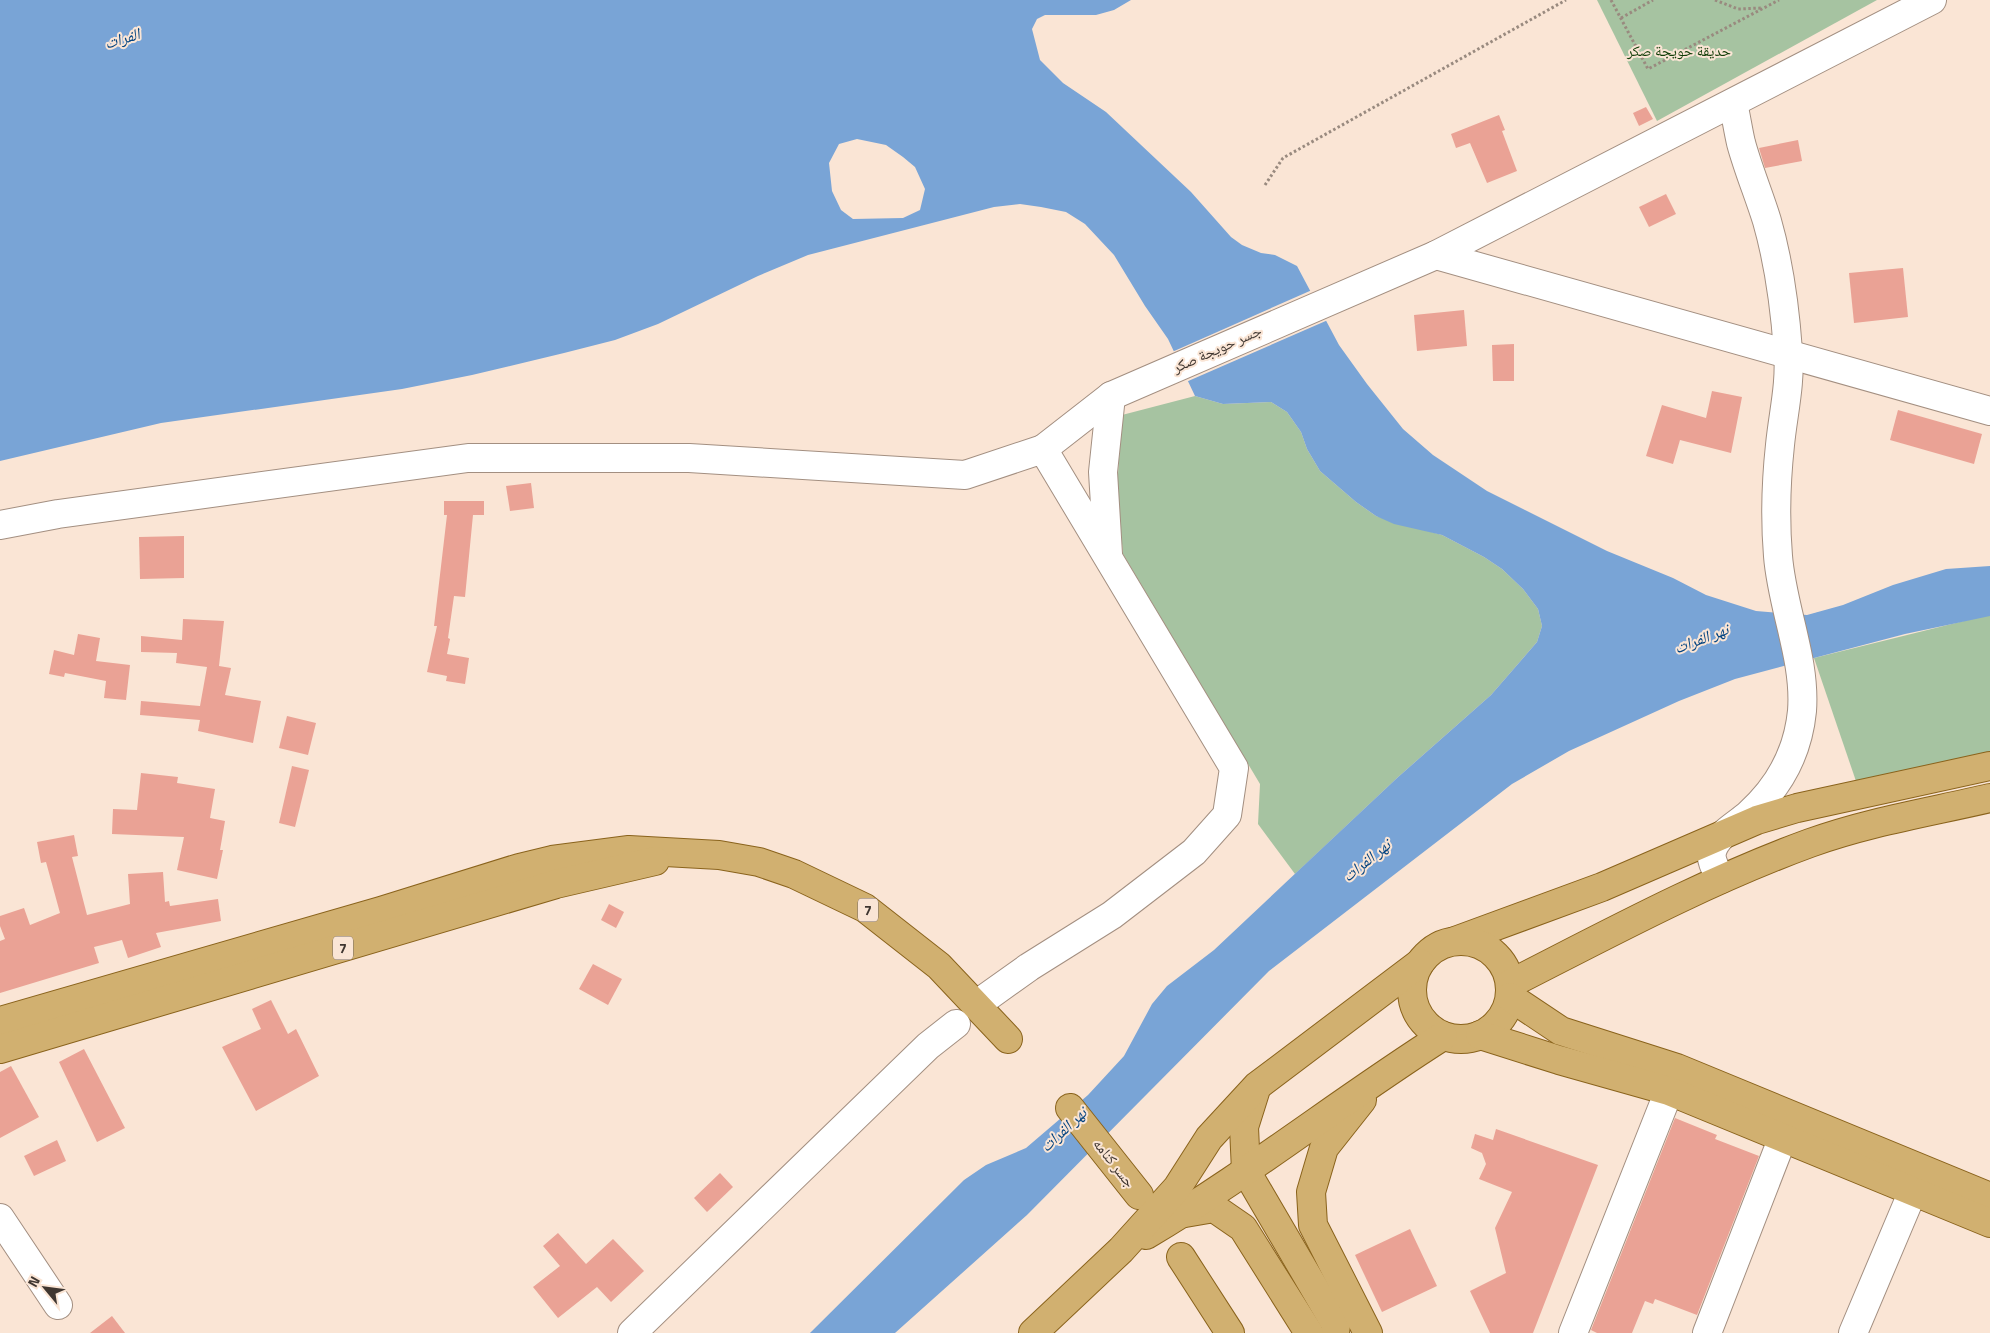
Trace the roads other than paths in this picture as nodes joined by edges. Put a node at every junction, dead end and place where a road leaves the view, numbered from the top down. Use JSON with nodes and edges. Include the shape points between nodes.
{"nodes":[{"id":1,"x":1932,"y":0,"type":"edge"},
{"id":2,"x":1733,"y":102,"type":"junction"},
{"id":3,"x":1436,"y":255,"type":"junction"},
{"id":4,"x":1788,"y":353,"type":"junction"},
{"id":5,"x":1111,"y":396,"type":"junction"},
{"id":6,"x":1990,"y":411,"type":"edge"},
{"id":7,"x":1043,"y":449,"type":"junction"},
{"id":8,"x":0,"y":525,"type":"edge"},
{"id":9,"x":1108,"y":560,"type":"junction"},
{"id":10,"x":1990,"y":766,"type":"edge"},
{"id":11,"x":1990,"y":798,"type":"edge"},
{"id":12,"x":1723,"y":835,"type":"junction"},
{"id":13,"x":687,"y":852,"type":"junction"},
{"id":14,"x":1721,"y":879,"type":"junction"},
{"id":15,"x":1455,"y":941,"type":"junction"},
{"id":16,"x":1420,"y":963,"type":"junction"},
{"id":17,"x":1510,"y":991,"type":"junction"},
{"id":18,"x":987,"y":997,"type":"dead end"},
{"id":19,"x":0,"y":1021,"type":"edge"},
{"id":20,"x":956,"y":1024,"type":"dead end"},
{"id":21,"x":1480,"y":1035,"type":"junction"},
{"id":22,"x":1443,"y":1036,"type":"junction"},
{"id":23,"x":1008,"y":1039,"type":"dead end"},
{"id":24,"x":0,"y":1050,"type":"edge"},
{"id":25,"x":1385,"y":1072,"type":"junction"},
{"id":26,"x":1257,"y":1086,"type":"junction"},
{"id":27,"x":1669,"y":1091,"type":"junction"},
{"id":28,"x":1070,"y":1108,"type":"dead end"},
{"id":29,"x":1783,"y":1137,"type":"junction"},
{"id":30,"x":1246,"y":1171,"type":"junction"},
{"id":31,"x":1913,"y":1191,"type":"junction"},
{"id":32,"x":1139,"y":1195,"type":"dead end"},
{"id":33,"x":1990,"y":1197,"type":"edge"},
{"id":34,"x":1183,"y":1213,"type":"junction"},
{"id":35,"x":0,"y":1218,"type":"edge"},
{"id":36,"x":1990,"y":1222,"type":"edge"},
{"id":37,"x":1121,"y":1250,"type":"junction"},
{"id":38,"x":1181,"y":1257,"type":"dead end"},
{"id":39,"x":1211,"y":1300,"type":"junction"},
{"id":40,"x":58,"y":1305,"type":"dead end"},
{"id":41,"x":632,"y":1333,"type":"edge"},
{"id":42,"x":1033,"y":1333,"type":"edge"},
{"id":43,"x":1209,"y":1333,"type":"edge"},
{"id":44,"x":1230,"y":1333,"type":"edge"},
{"id":45,"x":1309,"y":1333,"type":"edge"},
{"id":46,"x":1336,"y":1333,"type":"edge"},
{"id":47,"x":1368,"y":1333,"type":"edge"},
{"id":48,"x":1573,"y":1333,"type":"edge"},
{"id":49,"x":1707,"y":1333,"type":"edge"},
{"id":50,"x":1852,"y":1333,"type":"edge"}],
"edges":[{"from":1,"to":2,"type":"street","name":"جسر حويجة صكر"},
{"from":2,"to":3,"type":"street","name":"جسر حويجة صكر"},
{"from":2,"to":4,"type":"street","via":[[1741,143],[1767,221]]},
{"from":3,"to":4,"type":"street"},
{"from":3,"to":5,"type":"street","name":"جسر حويجة صكر"},
{"from":4,"to":6,"type":"street"},
{"from":4,"to":12,"type":"street","via":[[1776,488],[1777,542],[1802,694],[1800,728],[1793,754],[1765,798]]},
{"from":5,"to":7,"type":"street","name":"جسر حويجة صكر"},
{"from":5,"to":9,"type":"street","via":[[1103,472]]},
{"from":7,"to":8,"type":"street","name":"جسر حويجة صكر","via":[[965,475],[689,458],[468,458],[58,514]]},
{"from":7,"to":9,"type":"street"},
{"from":9,"to":18,"type":"street","via":[[1234,768],[1227,815],[1194,852],[1112,915]]},
{"from":10,"to":12,"type":"main road","via":[[1797,808]]},
{"from":11,"to":14,"type":"main road","via":[[1862,827],[1811,843]]},
{"from":12,"to":14,"type":"street","via":[[1712,851]]},
{"from":12,"to":15,"type":"main road","via":[[1571,900]]},
{"from":13,"to":19,"type":"main road","number":"7","via":[[629,850],[552,860]]},
{"from":13,"to":23,"type":"main road","number":"7","via":[[759,862],[794,874],[865,908],[939,966]]},
{"from":13,"to":24,"type":"main road","number":"7","via":[[556,884]]},
{"from":14,"to":17,"type":"main road"},
{"from":15,"to":16,"type":"main road","via":[[1429,952]]},
{"from":15,"to":17,"type":"main road","via":[[1484,946],[1497,956],[1506,969]]},
{"from":16,"to":22,"type":"main road","via":[[1414,976],[1414,1005],[1425,1023]]},
{"from":16,"to":26,"type":"main road"},
{"from":17,"to":21,"type":"main road","via":[[1504,1013],[1494,1026]]},
{"from":17,"to":33,"type":"main road","via":[[1561,1031],[1677,1068]]},
{"from":20,"to":41,"type":"street","via":[[928,1046]]},
{"from":21,"to":22,"type":"main road","via":[[1468,1039]]},
{"from":21,"to":27,"type":"main road"},
{"from":22,"to":25,"type":"main road"},
{"from":25,"to":30,"type":"main road"},
{"from":25,"to":47,"type":"main road","via":[[1324,1148],[1311,1192],[1313,1225]]},
{"from":26,"to":30,"type":"main road","via":[[1244,1127]]},
{"from":26,"to":37,"type":"main road","via":[[1209,1138],[1177,1188]]},
{"from":27,"to":29,"type":"main road"},
{"from":27,"to":48,"type":"street"},
{"from":28,"to":32,"type":"main road","name":"جسر كنامه"},
{"from":29,"to":31,"type":"main road"},
{"from":29,"to":49,"type":"street"},
{"from":30,"to":34,"type":"main road"},
{"from":30,"to":46,"type":"main road","via":[[1328,1310],[1336,1325]]},
{"from":31,"to":36,"type":"main road"},
{"from":31,"to":50,"type":"street"},
{"from":34,"to":37,"type":"main road"},
{"from":34,"to":45,"type":"main road","via":[[1214,1208],[1243,1228]]},
{"from":35,"to":40,"type":"street"},
{"from":37,"to":42,"type":"main road"},
{"from":38,"to":39,"type":"main road"},
{"from":39,"to":43,"type":"main road"},
{"from":39,"to":44,"type":"main road"}]}
